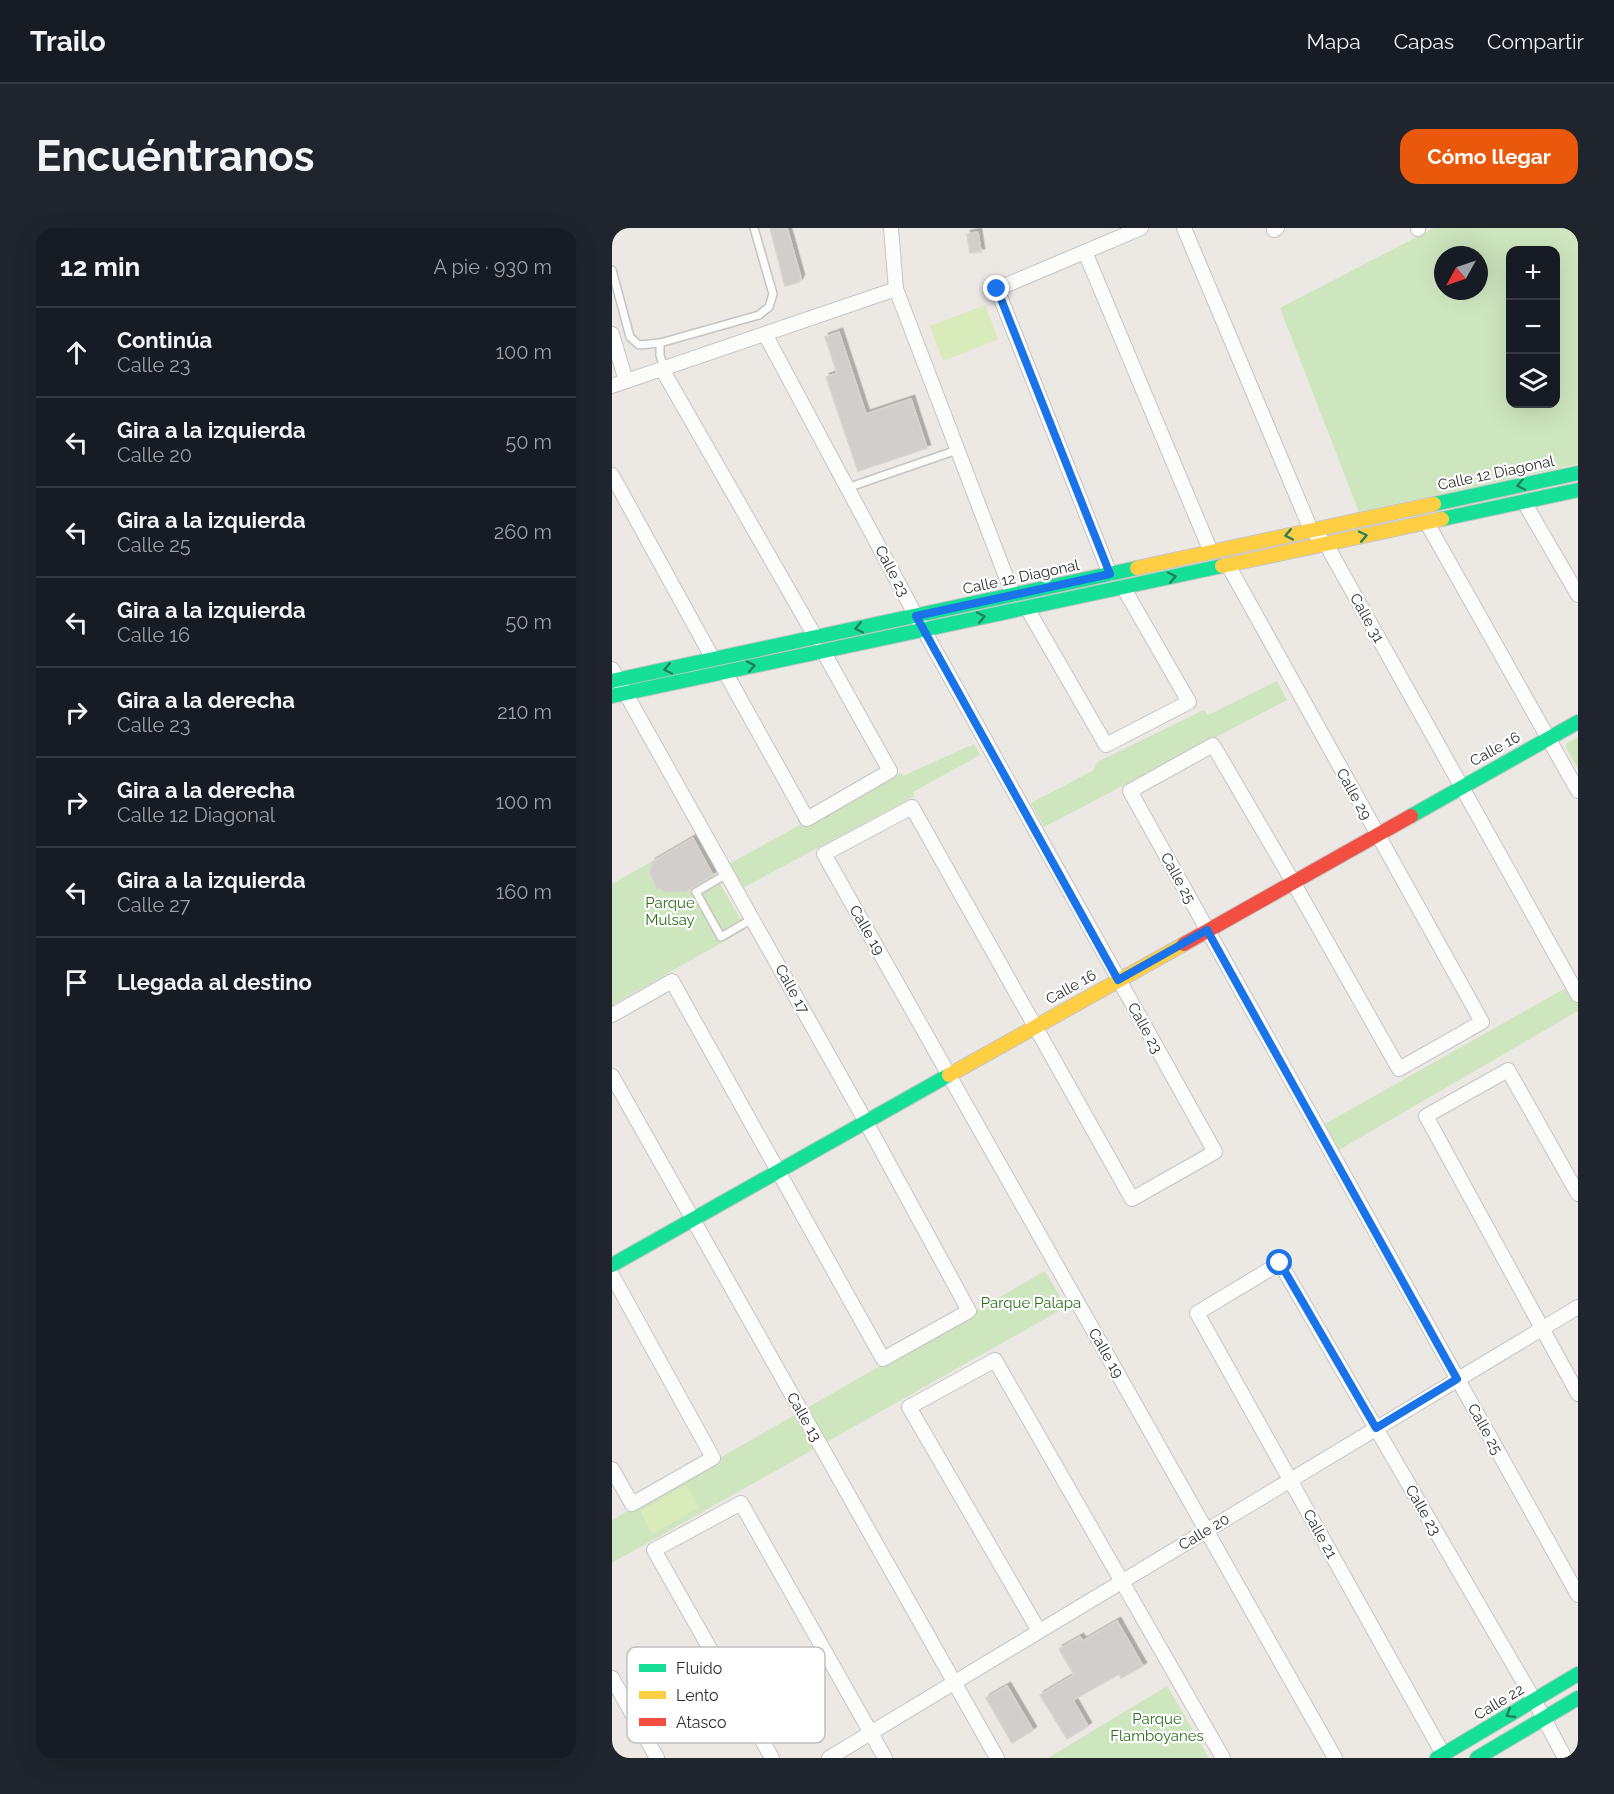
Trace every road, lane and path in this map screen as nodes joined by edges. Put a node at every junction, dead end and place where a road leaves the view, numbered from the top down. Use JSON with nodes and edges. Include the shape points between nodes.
{"nodes":[{"id":1,"x":754,"y":228,"type":"edge"},
{"id":2,"x":891,"y":228,"type":"edge"},
{"id":3,"x":1141,"y":228,"type":"edge"},
{"id":4,"x":1184,"y":228,"type":"edge"},
{"id":5,"x":1085,"y":252,"type":"junction"},
{"id":6,"x":612,"y":270,"type":"edge"},
{"id":7,"x":896,"y":289,"type":"junction"},
{"id":8,"x":612,"y":334,"type":"edge"},
{"id":9,"x":765,"y":334,"type":"junction"},
{"id":10,"x":660,"y":344,"type":"junction"},
{"id":11,"x":663,"y":369,"type":"junction"},
{"id":12,"x":626,"y":381,"type":"junction"},
{"id":13,"x":612,"y":386,"type":"edge"},
{"id":14,"x":957,"y":450,"type":"junction"},
{"id":15,"x":1578,"y":472,"type":"edge"},
{"id":16,"x":612,"y":475,"type":"edge"},
{"id":17,"x":847,"y":488,"type":"junction"},
{"id":18,"x":1578,"y":490,"type":"edge"},
{"id":19,"x":1524,"y":502,"type":"junction"},
{"id":20,"x":1427,"y":523,"type":"junction"},
{"id":21,"x":1311,"y":531,"type":"junction"},
{"id":22,"x":1326,"y":544,"type":"junction"},
{"id":23,"x":1211,"y":552,"type":"junction"},
{"id":24,"x":1228,"y":565,"type":"junction"},
{"id":25,"x":1110,"y":574,"type":"junction"},
{"id":26,"x":1123,"y":587,"type":"junction"},
{"id":27,"x":1013,"y":595,"type":"junction"},
{"id":28,"x":1578,"y":595,"type":"edge"},
{"id":29,"x":1027,"y":608,"type":"junction"},
{"id":30,"x":916,"y":616,"type":"junction"},
{"id":31,"x":924,"y":629,"type":"junction"},
{"id":32,"x":816,"y":638,"type":"junction"},
{"id":33,"x":824,"y":651,"type":"junction"},
{"id":34,"x":713,"y":659,"type":"junction"},
{"id":35,"x":725,"y":672,"type":"junction"},
{"id":36,"x":614,"y":677,"type":"edge"},
{"id":37,"x":619,"y":694,"type":"edge"},
{"id":38,"x":1578,"y":722,"type":"edge"},
{"id":39,"x":1548,"y":738,"type":"junction"},
{"id":40,"x":1461,"y":787,"type":"junction"},
{"id":41,"x":1578,"y":791,"type":"edge"},
{"id":42,"x":1377,"y":835,"type":"junction"},
{"id":43,"x":727,"y":874,"type":"junction"},
{"id":44,"x":1293,"y":882,"type":"junction"},
{"id":45,"x":752,"y":919,"type":"junction"},
{"id":46,"x":1207,"y":930,"type":"junction"},
{"id":47,"x":1118,"y":980,"type":"junction"},
{"id":48,"x":1578,"y":995,"type":"edge"},
{"id":49,"x":612,"y":1015,"type":"edge"},
{"id":50,"x":1036,"y":1026,"type":"junction"},
{"id":51,"x":949,"y":1075,"type":"junction"},
{"id":52,"x":612,"y":1076,"type":"edge"},
{"id":53,"x":866,"y":1122,"type":"junction"},
{"id":54,"x":778,"y":1171,"type":"junction"},
{"id":55,"x":1578,"y":1194,"type":"edge"},
{"id":56,"x":693,"y":1219,"type":"junction"},
{"id":57,"x":612,"y":1265,"type":"edge"},
{"id":58,"x":612,"y":1275,"type":"edge"},
{"id":59,"x":1578,"y":1307,"type":"edge"},
{"id":60,"x":1197,"y":1313,"type":"joint"},
{"id":61,"x":1542,"y":1330,"type":"junction"},
{"id":62,"x":1457,"y":1379,"type":"junction"},
{"id":63,"x":1578,"y":1394,"type":"edge"},
{"id":64,"x":1376,"y":1428,"type":"junction"},
{"id":65,"x":612,"y":1469,"type":"edge"},
{"id":66,"x":1290,"y":1480,"type":"junction"},
{"id":67,"x":1207,"y":1530,"type":"junction"},
{"id":68,"x":1122,"y":1581,"type":"junction"},
{"id":69,"x":1578,"y":1595,"type":"edge"},
{"id":70,"x":1039,"y":1631,"type":"junction"},
{"id":71,"x":709,"y":1647,"type":"edge"},
{"id":72,"x":822,"y":1647,"type":"edge"},
{"id":73,"x":825,"y":1652,"type":"edge"},
{"id":74,"x":1578,"y":1674,"type":"edge"},
{"id":75,"x":612,"y":1678,"type":"edge"},
{"id":76,"x":954,"y":1683,"type":"junction"},
{"id":77,"x":1578,"y":1698,"type":"edge"},
{"id":78,"x":1534,"y":1700,"type":"junction"},
{"id":79,"x":627,"y":1705,"type":"edge"},
{"id":80,"x":1543,"y":1718,"type":"junction"},
{"id":81,"x":871,"y":1733,"type":"junction"},
{"id":82,"x":649,"y":1743,"type":"edge"},
{"id":83,"x":763,"y":1743,"type":"edge"},
{"id":84,"x":1440,"y":1756,"type":"edge"},
{"id":85,"x":657,"y":1758,"type":"edge"},
{"id":86,"x":772,"y":1758,"type":"edge"},
{"id":87,"x":830,"y":1758,"type":"edge"},
{"id":88,"x":885,"y":1758,"type":"edge"},
{"id":89,"x":997,"y":1758,"type":"edge"},
{"id":90,"x":1223,"y":1758,"type":"edge"},
{"id":91,"x":1335,"y":1758,"type":"edge"},
{"id":92,"x":1477,"y":1758,"type":"edge"},
{"id":93,"x":1565,"y":1758,"type":"edge"}],
"edges":[{"from":1,"to":10,"type":"lane","via":[[773,294],[769,307],[759,315]]},
{"from":2,"to":7,"type":"street"},
{"from":3,"to":5,"type":"street"},
{"from":4,"to":21,"type":"street","name":"Calle 31"},
{"from":5,"to":23,"type":"street"},
{"from":5,"to":25,"type":"street","via":[[997,289]]},
{"from":6,"to":10,"type":"lane","via":[[633,341],[645,346]]},
{"from":7,"to":9,"type":"street"},
{"from":7,"to":14,"type":"street"},
{"from":8,"to":12,"type":"street"},
{"from":9,"to":11,"type":"street"},
{"from":9,"to":17,"type":"street","name":"Calle 23"},
{"from":10,"to":11,"type":"lane"},
{"from":11,"to":12,"type":"street"},
{"from":11,"to":32,"type":"street"},
{"from":12,"to":13,"type":"street"},
{"from":14,"to":17,"type":"lane"},
{"from":14,"to":27,"type":"street"},
{"from":15,"to":21,"type":"street","name":"Calle 12 Diagonal","one_way":true},
{"from":16,"to":34,"type":"street"},
{"from":17,"to":30,"type":"street","name":"Calle 23"},
{"from":18,"to":19,"type":"street","name":"Calle 12 Diagonal"},
{"from":19,"to":20,"type":"street","name":"Calle 12 Diagonal"},
{"from":19,"to":28,"type":"street"},
{"from":22,"to":20,"type":"street","name":"Calle 12 Diagonal","one_way":true},
{"from":20,"to":39,"type":"street"},
{"from":21,"to":22,"type":"street","name":"Calle 31"},
{"from":21,"to":23,"type":"street","name":"Calle 12 Diagonal","one_way":true},
{"from":22,"to":24,"type":"street","name":"Calle 12 Diagonal"},
{"from":22,"to":40,"type":"street","name":"Calle 31"},
{"from":23,"to":25,"type":"street","name":"Calle 12 Diagonal"},
{"from":26,"to":24,"type":"street","name":"Calle 12 Diagonal","one_way":true},
{"from":24,"to":42,"type":"street","name":"Calle 29"},
{"from":25,"to":27,"type":"street","name":"Calle 12 Diagonal"},
{"from":26,"to":29,"type":"street","name":"Calle 12 Diagonal"},
{"from":26,"to":29,"type":"street","via":[[1190,702],[1106,745]]},
{"from":27,"to":30,"type":"street","name":"Calle 12 Diagonal"},
{"from":31,"to":29,"type":"street","name":"Calle 12 Diagonal","one_way":true},
{"from":30,"to":31,"type":"street","name":"Calle 23"},
{"from":30,"to":32,"type":"street","name":"Calle 12 Diagonal","one_way":true},
{"from":31,"to":33,"type":"street","name":"Calle 12 Diagonal"},
{"from":31,"to":47,"type":"street","name":"Calle 23"},
{"from":32,"to":34,"type":"street","name":"Calle 12 Diagonal"},
{"from":35,"to":33,"type":"street","name":"Calle 12 Diagonal","one_way":true},
{"from":33,"to":35,"type":"street","via":[[890,771],[807,819]]},
{"from":34,"to":36,"type":"street","name":"Calle 12 Diagonal","one_way":true},
{"from":35,"to":37,"type":"street","name":"Calle 12 Diagonal"},
{"from":36,"to":37,"type":"street","name":"Calle 17"},
{"from":37,"to":43,"type":"street","name":"Calle 17"},
{"from":38,"to":39,"type":"street","name":"Calle 16"},
{"from":39,"to":40,"type":"street","name":"Calle 16"},
{"from":39,"to":41,"type":"street"},
{"from":40,"to":42,"type":"street","name":"Calle 16"},
{"from":40,"to":48,"type":"street","name":"Calle 31"},
{"from":42,"to":44,"type":"street","name":"Calle 16"},
{"from":42,"to":44,"type":"street","name":"Calle 29","via":[[1482,1022],[1399,1069]]},
{"from":43,"to":45,"type":"street","name":"Calle 17"},
{"from":43,"to":45,"type":"lane","via":[[696,892],[720,937]]},
{"from":44,"to":46,"type":"street","name":"Calle 16"},
{"from":44,"to":46,"type":"street","name":"Calle 25","via":[[1213,745],[1130,791]]},
{"from":45,"to":53,"type":"street","name":"Calle 17"},
{"from":46,"to":47,"type":"street","name":"Calle 16"},
{"from":46,"to":62,"type":"street","name":"Calle 25"},
{"from":47,"to":50,"type":"street","name":"Calle 16"},
{"from":47,"to":50,"type":"street","name":"Calle 23","via":[[1215,1152],[1131,1199]]},
{"from":49,"to":54,"type":"street","via":[[672,981]]},
{"from":50,"to":51,"type":"street","name":"Calle 16"},
{"from":50,"to":51,"type":"street","name":"Calle 19","via":[[912,807],[824,854]]},
{"from":51,"to":53,"type":"street","name":"Calle 16"},
{"from":51,"to":67,"type":"street","name":"Calle 19"},
{"from":52,"to":56,"type":"street","name":"Calle 13"},
{"from":53,"to":54,"type":"street","name":"Calle 16"},
{"from":53,"to":54,"type":"street","name":"Calle 17","via":[[969,1311],[884,1359]]},
{"from":54,"to":56,"type":"street","name":"Calle 16"},
{"from":55,"to":61,"type":"street","via":[[1508,1070],[1426,1116]]},
{"from":56,"to":57,"type":"street","name":"Calle 16"},
{"from":56,"to":76,"type":"street","name":"Calle 13"},
{"from":58,"to":65,"type":"street","via":[[713,1458],[632,1504]]},
{"from":59,"to":61,"type":"street","name":"Calle 20"},
{"from":60,"to":64,"type":"street","name":"Calle 23","via":[[1280,1263]]},
{"from":60,"to":66,"type":"street","name":"Calle 21"},
{"from":61,"to":62,"type":"street","name":"Calle 20"},
{"from":61,"to":63,"type":"street"},
{"from":62,"to":64,"type":"street","name":"Calle 20"},
{"from":62,"to":69,"type":"street","name":"Calle 25"},
{"from":64,"to":66,"type":"street","name":"Calle 20"},
{"from":64,"to":78,"type":"street","name":"Calle 23"},
{"from":66,"to":67,"type":"street","name":"Calle 20"},
{"from":66,"to":84,"type":"street","name":"Calle 21"},
{"from":67,"to":68,"type":"street","name":"Calle 20"},
{"from":67,"to":91,"type":"street","name":"Calle 19"},
{"from":68,"to":70,"type":"street","name":"Calle 20"},
{"from":68,"to":70,"type":"street","via":[[995,1360],[909,1407]]},
{"from":68,"to":90,"type":"street"},
{"from":70,"to":76,"type":"street","name":"Calle 20"},
{"from":71,"to":72,"type":"street","via":[[654,1550],[741,1503]]},
{"from":73,"to":81,"type":"street"},
{"from":74,"to":78,"type":"street","name":"Calle 22"},
{"from":75,"to":79,"type":"street"},
{"from":76,"to":81,"type":"street","name":"Calle 20"},
{"from":76,"to":89,"type":"street","name":"Calle 13"},
{"from":77,"to":80,"type":"street"},
{"from":78,"to":80,"type":"street","name":"Calle 23"},
{"from":78,"to":84,"type":"street","name":"Calle 22","one_way":true},
{"from":80,"to":92,"type":"street"},
{"from":80,"to":93,"type":"street","name":"Calle 23"},
{"from":81,"to":87,"type":"street","name":"Calle 20"},
{"from":81,"to":88,"type":"street"},
{"from":82,"to":85,"type":"street"},
{"from":83,"to":86,"type":"street"}]}
